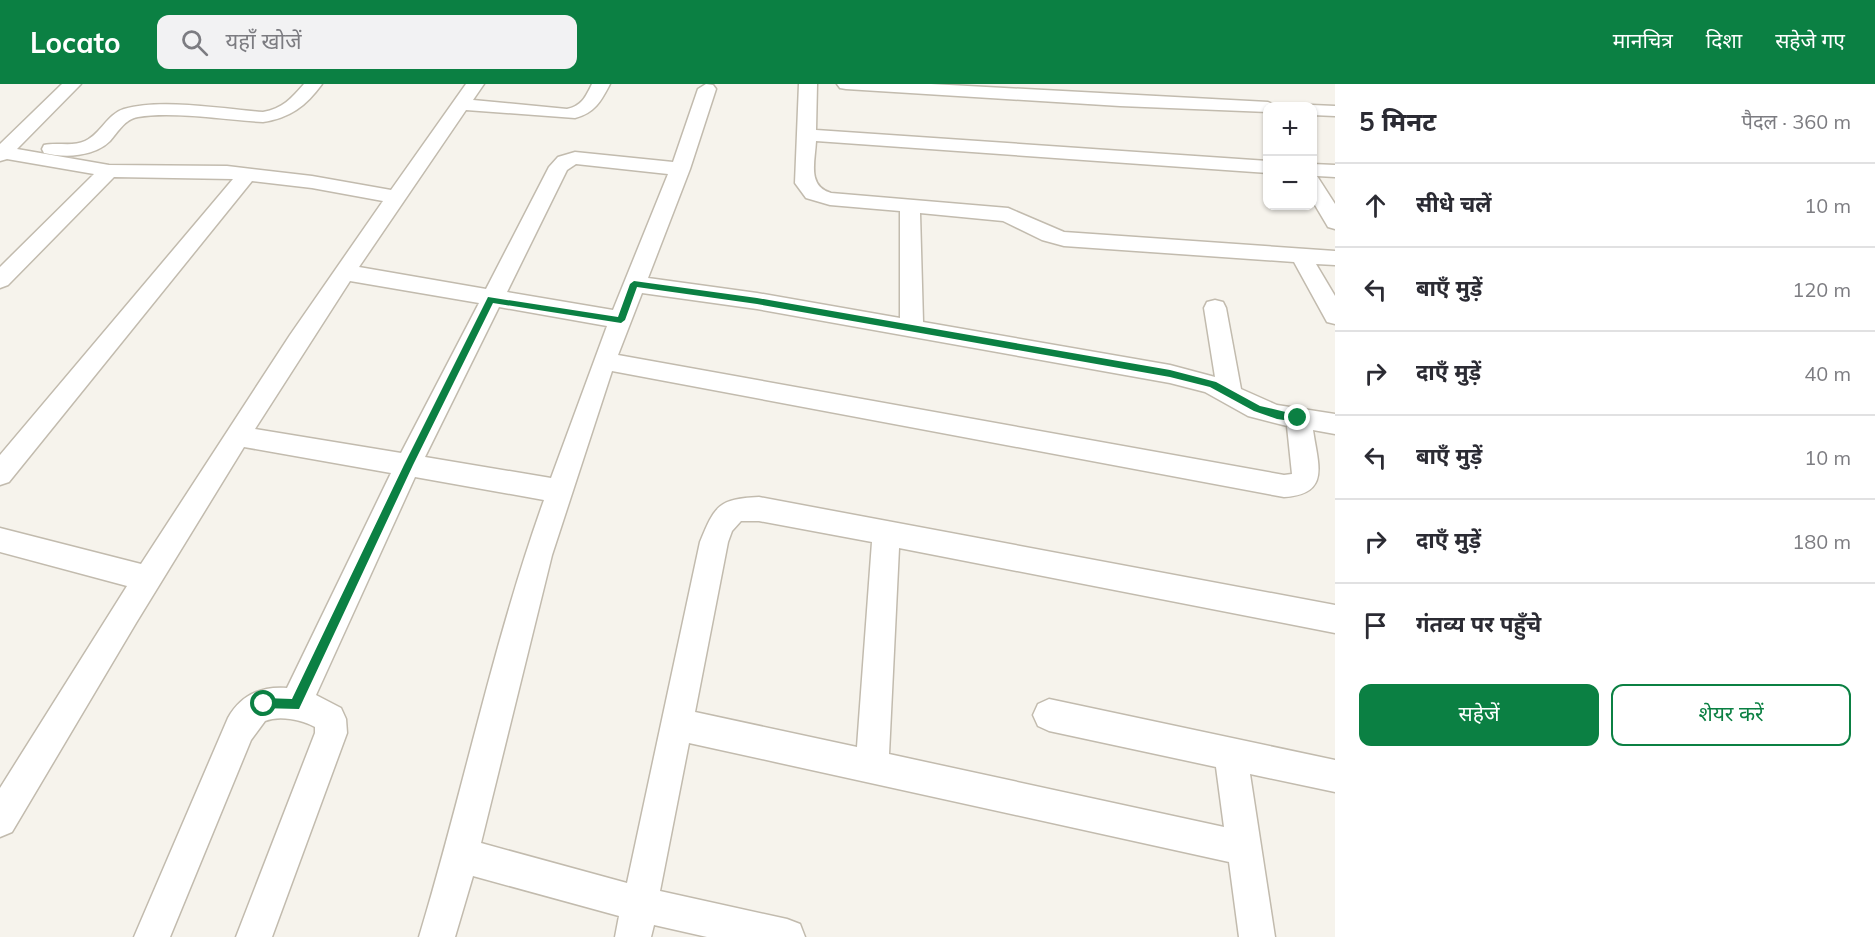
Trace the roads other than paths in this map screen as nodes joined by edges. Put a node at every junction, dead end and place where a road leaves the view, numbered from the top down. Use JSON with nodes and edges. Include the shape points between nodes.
{"nodes":[{"id":1,"x":72,"y":84,"type":"edge"},
{"id":2,"x":313,"y":84,"type":"edge"},
{"id":3,"x":601,"y":84,"type":"edge"},
{"id":4,"x":808,"y":84,"type":"edge"},
{"id":5,"x":846,"y":84,"type":"edge"},
{"id":6,"x":707,"y":89,"type":"dead end"},
{"id":7,"x":468,"y":94,"type":"edge"},
{"id":8,"x":1263,"y":104,"type":"edge"},
{"id":9,"x":1317,"y":110,"type":"edge"},
{"id":10,"x":1335,"y":111,"type":"edge"},
{"id":11,"x":808,"y":135,"type":"junction"},
{"id":12,"x":6,"y":154,"type":"edge"},
{"id":13,"x":1263,"y":167,"type":"edge"},
{"id":14,"x":680,"y":169,"type":"junction"},
{"id":15,"x":1317,"y":170,"type":"edge"},
{"id":16,"x":109,"y":171,"type":"junction"},
{"id":17,"x":1335,"y":171,"type":"edge"},
{"id":18,"x":248,"y":175,"type":"junction"},
{"id":19,"x":1317,"y":190,"type":"edge"},
{"id":20,"x":397,"y":197,"type":"junction"},
{"id":21,"x":910,"y":207,"type":"junction"},
{"id":22,"x":1335,"y":222,"type":"edge"},
{"id":23,"x":1301,"y":256,"type":"junction"},
{"id":24,"x":1335,"y":258,"type":"edge"},
{"id":25,"x":344,"y":272,"type":"junction"},
{"id":26,"x":0,"y":280,"type":"edge"},
{"id":27,"x":634,"y":284,"type":"junction"},
{"id":28,"x":491,"y":299,"type":"junction"},
{"id":29,"x":1215,"y":308,"type":"dead end"},
{"id":30,"x":1335,"y":316,"type":"edge"},
{"id":31,"x":621,"y":320,"type":"junction"},
{"id":32,"x":912,"y":327,"type":"junction"},
{"id":33,"x":604,"y":361,"type":"junction"},
{"id":34,"x":1230,"y":394,"type":"junction"},
{"id":35,"x":1298,"y":418,"type":"junction"},
{"id":36,"x":1335,"y":424,"type":"edge"},
{"id":37,"x":237,"y":436,"type":"junction"},
{"id":38,"x":408,"y":465,"type":"junction"},
{"id":39,"x":0,"y":474,"type":"edge"},
{"id":40,"x":559,"y":491,"type":"junction"},
{"id":41,"x":886,"y":534,"type":"junction"},
{"id":42,"x":0,"y":540,"type":"edge"},
{"id":43,"x":147,"y":578,"type":"junction"},
{"id":44,"x":1335,"y":619,"type":"edge"},
{"id":45,"x":295,"y":705,"type":"junction"},
{"id":46,"x":1048,"y":715,"type":"dead end"},
{"id":47,"x":677,"y":724,"type":"junction"},
{"id":48,"x":1231,"y":753,"type":"junction"},
{"id":49,"x":872,"y":767,"type":"junction"},
{"id":50,"x":1335,"y":776,"type":"edge"},
{"id":51,"x":0,"y":820,"type":"edge"},
{"id":52,"x":1244,"y":848,"type":"junction"},
{"id":53,"x":461,"y":855,"type":"junction"},
{"id":54,"x":636,"y":921,"type":"edge"},
{"id":55,"x":152,"y":937,"type":"edge"},
{"id":56,"x":254,"y":937,"type":"edge"},
{"id":57,"x":437,"y":937,"type":"edge"},
{"id":58,"x":787,"y":937,"type":"edge"},
{"id":59,"x":1257,"y":937,"type":"edge"}],
"edges":[{"from":1,"to":12,"type":"street"},
{"from":2,"to":12,"type":"street","via":[[290,110],[279,115],[155,110],[128,113],[88,147]]},
{"from":3,"to":7,"type":"street","via":[[581,113],[567,114]]},
{"from":4,"to":11,"type":"street"},
{"from":5,"to":8,"type":"street","via":[[1120,101]]},
{"from":6,"to":14,"type":"street"},
{"from":7,"to":20,"type":"street"},
{"from":9,"to":10,"type":"street"},
{"from":11,"to":13,"type":"street"},
{"from":11,"to":21,"type":"street","via":[[805,183],[813,194]]},
{"from":12,"to":16,"type":"street"},
{"from":14,"to":27,"type":"street"},
{"from":14,"to":28,"type":"street","via":[[590,159],[565,161]]},
{"from":15,"to":17,"type":"street"},
{"from":16,"to":18,"type":"street"},
{"from":16,"to":26,"type":"street"},
{"from":18,"to":20,"type":"street"},
{"from":18,"to":39,"type":"street"},
{"from":19,"to":22,"type":"street"},
{"from":20,"to":25,"type":"street"},
{"from":21,"to":23,"type":"street","via":[[1008,215],[1048,236],[1064,239]]},
{"from":21,"to":32,"type":"street"},
{"from":23,"to":24,"type":"street"},
{"from":23,"to":30,"type":"street"},
{"from":25,"to":28,"type":"street"},
{"from":25,"to":37,"type":"street"},
{"from":27,"to":31,"type":"street"},
{"from":27,"to":32,"type":"street"},
{"from":28,"to":31,"type":"street"},
{"from":28,"to":38,"type":"street"},
{"from":29,"to":34,"type":"street"},
{"from":31,"to":33,"type":"street"},
{"from":32,"to":34,"type":"street","via":[[1170,374]]},
{"from":33,"to":35,"type":"street","via":[[1284,486],[1305,480]]},
{"from":33,"to":40,"type":"street"},
{"from":34,"to":35,"type":"street","via":[[1257,409]]},
{"from":35,"to":36,"type":"street"},
{"from":37,"to":38,"type":"street"},
{"from":37,"to":43,"type":"street"},
{"from":38,"to":40,"type":"street"},
{"from":38,"to":45,"type":"street"},
{"from":40,"to":53,"type":"street","via":[[538,555]]},
{"from":41,"to":44,"type":"street"},
{"from":41,"to":47,"type":"street","via":[[759,509],[735,510],[721,524],[714,543]]},
{"from":41,"to":49,"type":"street"},
{"from":42,"to":43,"type":"street"},
{"from":43,"to":51,"type":"street"},
{"from":45,"to":55,"type":"street","via":[[264,704],[250,712],[239,729]]},
{"from":45,"to":56,"type":"street","via":[[321,711],[330,719],[331,733]]},
{"from":46,"to":48,"type":"street"},
{"from":47,"to":49,"type":"street"},
{"from":47,"to":54,"type":"street"},
{"from":48,"to":50,"type":"street"},
{"from":48,"to":52,"type":"street"},
{"from":49,"to":52,"type":"street"},
{"from":52,"to":59,"type":"street"},
{"from":53,"to":54,"type":"street"},
{"from":53,"to":57,"type":"street"},
{"from":54,"to":58,"type":"street"}]}
